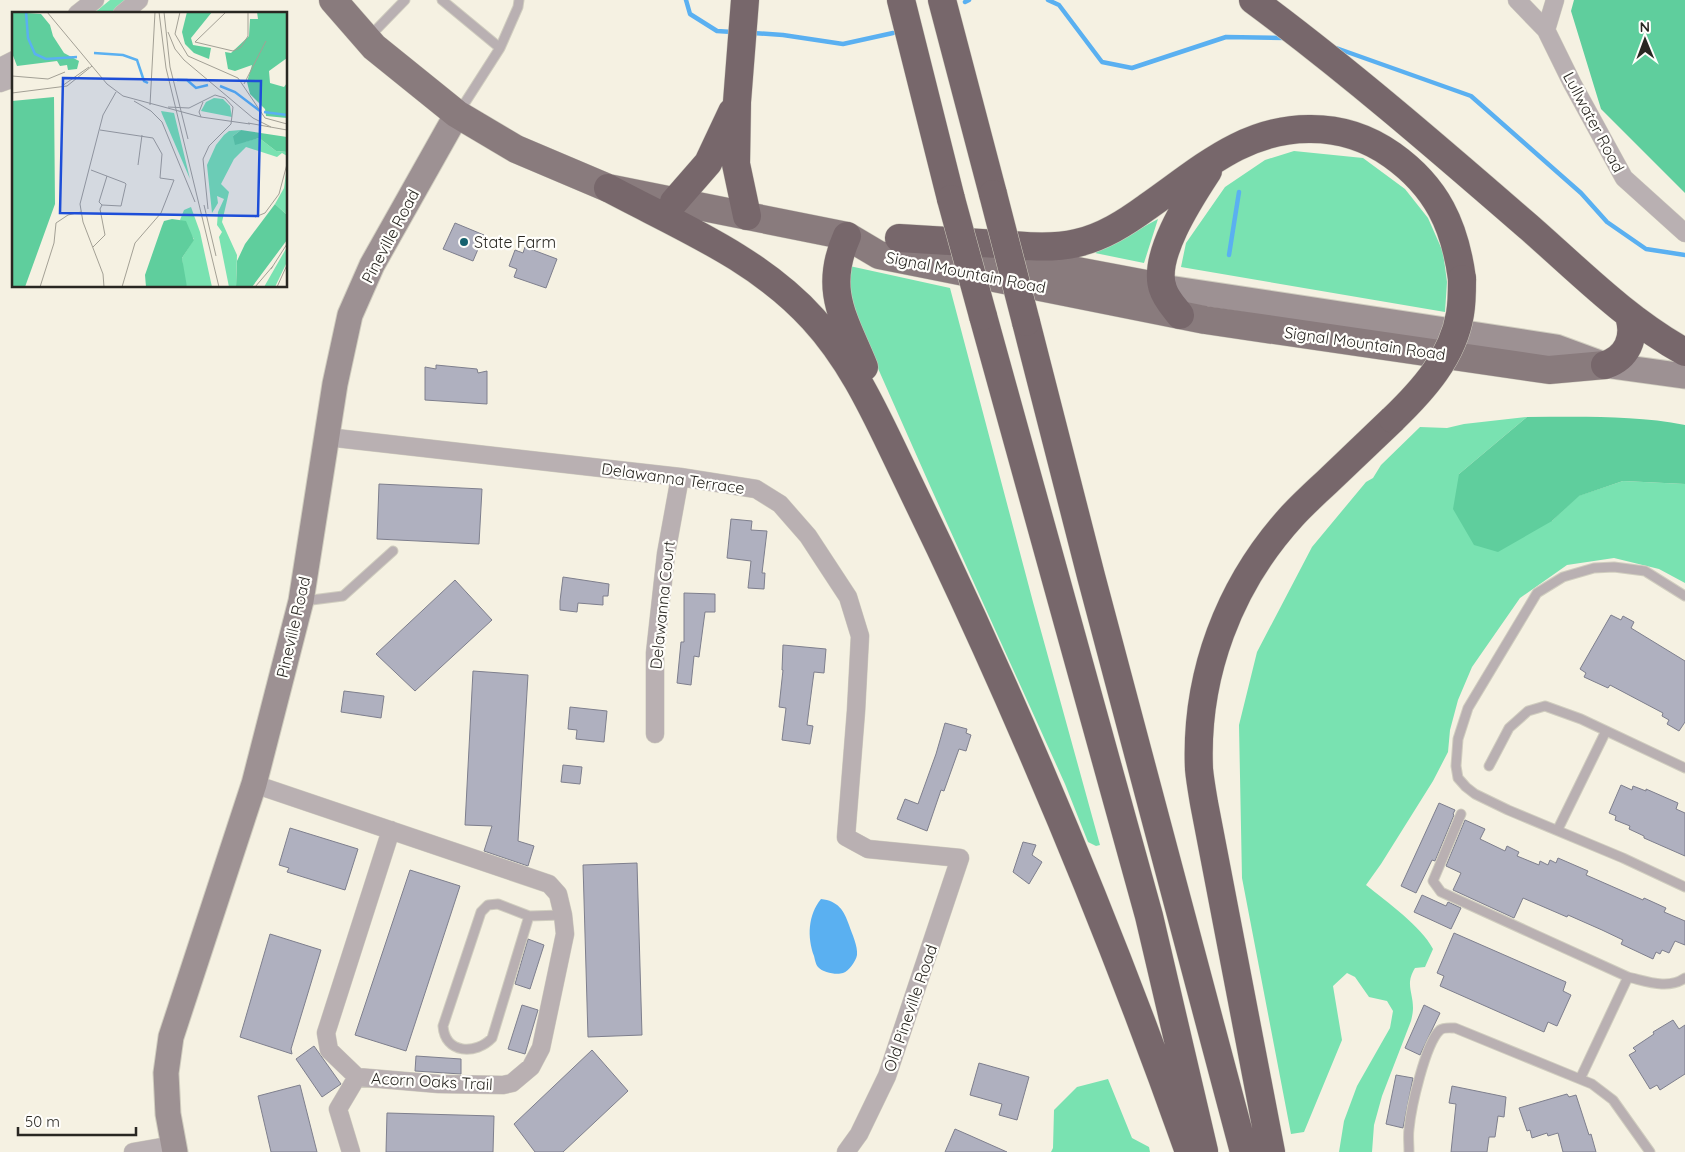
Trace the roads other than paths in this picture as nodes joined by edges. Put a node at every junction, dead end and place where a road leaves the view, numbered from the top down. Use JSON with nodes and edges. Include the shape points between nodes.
{"nodes":[{"id":1,"x":95,"y":0,"type":"edge"},
{"id":2,"x":139,"y":0,"type":"edge"},
{"id":3,"x":333,"y":0,"type":"edge"},
{"id":4,"x":405,"y":0,"type":"edge"},
{"id":5,"x":442,"y":0,"type":"edge"},
{"id":6,"x":519,"y":0,"type":"edge"},
{"id":7,"x":745,"y":0,"type":"edge"},
{"id":8,"x":901,"y":0,"type":"edge"},
{"id":9,"x":942,"y":0,"type":"edge"},
{"id":10,"x":1253,"y":0,"type":"edge"},
{"id":11,"x":1516,"y":0,"type":"edge"},
{"id":12,"x":1555,"y":0,"type":"edge"},
{"id":13,"x":80,"y":12,"type":"edge"},
{"id":14,"x":124,"y":12,"type":"edge"},
{"id":15,"x":1546,"y":30,"type":"junction"},
{"id":16,"x":367,"y":39,"type":"junction"},
{"id":17,"x":500,"y":48,"type":"junction"},
{"id":18,"x":12,"y":61,"type":"edge"},
{"id":19,"x":0,"y":67,"type":"edge"},
{"id":20,"x":12,"y":79,"type":"edge"},
{"id":21,"x":0,"y":83,"type":"edge"},
{"id":22,"x":737,"y":102,"type":"junction"},
{"id":23,"x":457,"y":114,"type":"junction"},
{"id":24,"x":1214,"y":161,"type":"junction"},
{"id":25,"x":608,"y":188,"type":"junction"},
{"id":26,"x":674,"y":202,"type":"junction"},
{"id":27,"x":747,"y":216,"type":"junction"},
{"id":28,"x":1685,"y":233,"type":"edge"},
{"id":29,"x":847,"y":236,"type":"junction"},
{"id":30,"x":899,"y":238,"type":"junction"},
{"id":31,"x":1162,"y":287,"type":"junction"},
{"id":32,"x":1180,"y":315,"type":"junction"},
{"id":33,"x":1629,"y":316,"type":"junction"},
{"id":34,"x":1685,"y":352,"type":"edge"},
{"id":35,"x":1605,"y":365,"type":"junction"},
{"id":36,"x":1685,"y":376,"type":"edge"},
{"id":37,"x":327,"y":437,"type":"junction"},
{"id":38,"x":680,"y":477,"type":"junction"},
{"id":39,"x":936,"y":540,"type":"junction"},
{"id":40,"x":394,"y":551,"type":"dead end"},
{"id":41,"x":1685,"y":596,"type":"edge"},
{"id":42,"x":301,"y":601,"type":"junction"},
{"id":43,"x":1606,"y":731,"type":"junction"},
{"id":44,"x":655,"y":734,"type":"dead end"},
{"id":45,"x":1489,"y":766,"type":"dead end"},
{"id":46,"x":1685,"y":768,"type":"edge"},
{"id":47,"x":254,"y":784,"type":"junction"},
{"id":48,"x":1461,"y":814,"type":"dead end"},
{"id":49,"x":1558,"y":829,"type":"junction"},
{"id":50,"x":391,"y":830,"type":"junction"},
{"id":51,"x":960,"y":858,"type":"joint"},
{"id":52,"x":1685,"y":887,"type":"edge"},
{"id":53,"x":563,"y":914,"type":"junction"},
{"id":54,"x":529,"y":916,"type":"junction"},
{"id":55,"x":1628,"y":977,"type":"junction"},
{"id":56,"x":1685,"y":978,"type":"edge"},
{"id":57,"x":357,"y":1077,"type":"junction"},
{"id":58,"x":1580,"y":1079,"type":"junction"},
{"id":59,"x":174,"y":1148,"type":"edge"},
{"id":60,"x":133,"y":1152,"type":"edge"},
{"id":61,"x":351,"y":1152,"type":"edge"},
{"id":62,"x":846,"y":1152,"type":"edge"},
{"id":63,"x":1189,"y":1152,"type":"edge"},
{"id":64,"x":1205,"y":1152,"type":"edge"},
{"id":65,"x":1244,"y":1152,"type":"edge"},
{"id":66,"x":1271,"y":1152,"type":"edge"},
{"id":67,"x":1408,"y":1152,"type":"edge"},
{"id":68,"x":1650,"y":1152,"type":"edge"}],
"edges":[{"from":1,"to":13,"type":"street"},
{"from":2,"to":14,"type":"street"},
{"from":3,"to":16,"type":"main road","name":"Signal Mountain Road"},
{"from":4,"to":16,"type":"lane"},
{"from":5,"to":17,"type":"lane"},
{"from":6,"to":17,"type":"lane"},
{"from":7,"to":22,"type":"highway"},
{"from":8,"to":64,"type":"highway","bridge":true,"via":[[983,316],[1149,916]]},
{"from":9,"to":65,"type":"highway","bridge":true},
{"from":10,"to":33,"type":"highway","via":[[1360,85]]},
{"from":11,"to":15,"type":"street","name":"Lullwater Road"},
{"from":12,"to":15,"type":"street"},
{"from":15,"to":28,"type":"street","name":"Lullwater Road","via":[[1624,178]]},
{"from":16,"to":23,"type":"main road","name":"Signal Mountain Road"},
{"from":17,"to":23,"type":"lane"},
{"from":18,"to":19,"type":"street"},
{"from":20,"to":21,"type":"street"},
{"from":22,"to":26,"type":"highway","via":[[708,163]]},
{"from":22,"to":27,"type":"highway","via":[[736,164]]},
{"from":23,"to":25,"type":"main road","name":"Signal Mountain Road","via":[[516,149]]},
{"from":23,"to":37,"type":"main road","name":"Pineville Road","via":[[372,264],[350,315]]},
{"from":24,"to":30,"type":"highway","via":[[1125,222],[1104,234],[1076,243],[1043,247]]},
{"from":24,"to":31,"type":"highway","via":[[1171,235],[1162,269]]},
{"from":24,"to":66,"type":"highway","bridge":true,"via":[[1233,148],[1273,132],[1327,129],[1355,135],[1384,149],[1408,166],[1425,184],[1451,228],[1462,279],[1460,315],[1452,343],[1435,373],[1394,419],[1293,514],[1258,557],[1225,618],[1207,673],[1200,743],[1204,802]]},
{"from":25,"to":26,"type":"main road","name":"Signal Mountain Road"},
{"from":25,"to":39,"type":"highway","via":[[741,258],[793,298],[813,318],[862,387]]},
{"from":26,"to":27,"type":"main road","name":"Signal Mountain Road"},
{"from":27,"to":29,"type":"main road","name":"Signal Mountain Road"},
{"from":29,"to":30,"type":"main road","name":"Signal Mountain Road"},
{"from":29,"to":32,"type":"main road","name":"Signal Mountain Road","via":[[878,255]]},
{"from":29,"to":39,"type":"highway","via":[[836,269],[839,309]]},
{"from":30,"to":31,"type":"main road","name":"Signal Mountain Road"},
{"from":31,"to":32,"type":"highway"},
{"from":31,"to":35,"type":"main road","name":"Signal Mountain Road","via":[[1556,347]]},
{"from":32,"to":35,"type":"main road","name":"Signal Mountain Road","via":[[1549,370]]},
{"from":33,"to":34,"type":"highway"},
{"from":33,"to":35,"type":"highway","via":[[1632,332],[1627,349]]},
{"from":35,"to":36,"type":"main road","name":"Signal Mountain Road"},
{"from":37,"to":38,"type":"street","name":"Delawanna Terrace"},
{"from":37,"to":42,"type":"main road","name":"Pineville Road"},
{"from":38,"to":44,"type":"street","name":"Delawanna Court","via":[[666,554],[655,653]]},
{"from":38,"to":51,"type":"street","name":"Delawanna Terrace","via":[[756,489],[780,504],[808,536],[848,597],[860,636],[846,837],[868,849]]},
{"from":39,"to":63,"type":"highway","via":[[1054,800],[1131,992]]},
{"from":40,"to":42,"type":"lane","via":[[342,596]]},
{"from":41,"to":49,"type":"lane","via":[[1645,571],[1594,568],[1563,577],[1537,592],[1476,693],[1458,739],[1458,778],[1475,794]]},
{"from":42,"to":47,"type":"main road","name":"Pineville Road"},
{"from":43,"to":45,"type":"lane","via":[[1544,706],[1528,711],[1510,728]]},
{"from":43,"to":46,"type":"lane"},
{"from":43,"to":49,"type":"lane"},
{"from":47,"to":50,"type":"street","name":"Acorn Oaks Trail"},
{"from":47,"to":59,"type":"main road","name":"Pineville Road","via":[[171,1037],[166,1073]]},
{"from":48,"to":55,"type":"lane","via":[[1433,881],[1441,892]]},
{"from":49,"to":52,"type":"lane"},
{"from":50,"to":53,"type":"street","name":"Acorn Oaks Trail","via":[[549,884],[558,894]]},
{"from":50,"to":57,"type":"street","name":"Acorn Oaks Trail","via":[[326,1034],[329,1050]]},
{"from":51,"to":62,"type":"street","name":"Old Pineville Road","via":[[887,1076],[859,1134]]},
{"from":53,"to":54,"type":"lane"},
{"from":53,"to":57,"type":"street","name":"Acorn Oaks Trail","via":[[565,934],[541,1048],[531,1066],[512,1083],[503,1086],[469,1085]]},
{"from":54,"to":54,"type":"lane","via":[[498,904],[488,905],[481,912],[443,1026],[444,1036],[450,1044],[474,1049],[492,1038]]},
{"from":55,"to":56,"type":"lane","via":[[1661,984]]},
{"from":55,"to":58,"type":"lane"},
{"from":57,"to":61,"type":"street","via":[[338,1109]]},
{"from":58,"to":67,"type":"lane","via":[[1455,1028],[1440,1030],[1418,1082],[1408,1130]]},
{"from":58,"to":68,"type":"lane","via":[[1613,1100]]},
{"from":59,"to":60,"type":"street"}]}
